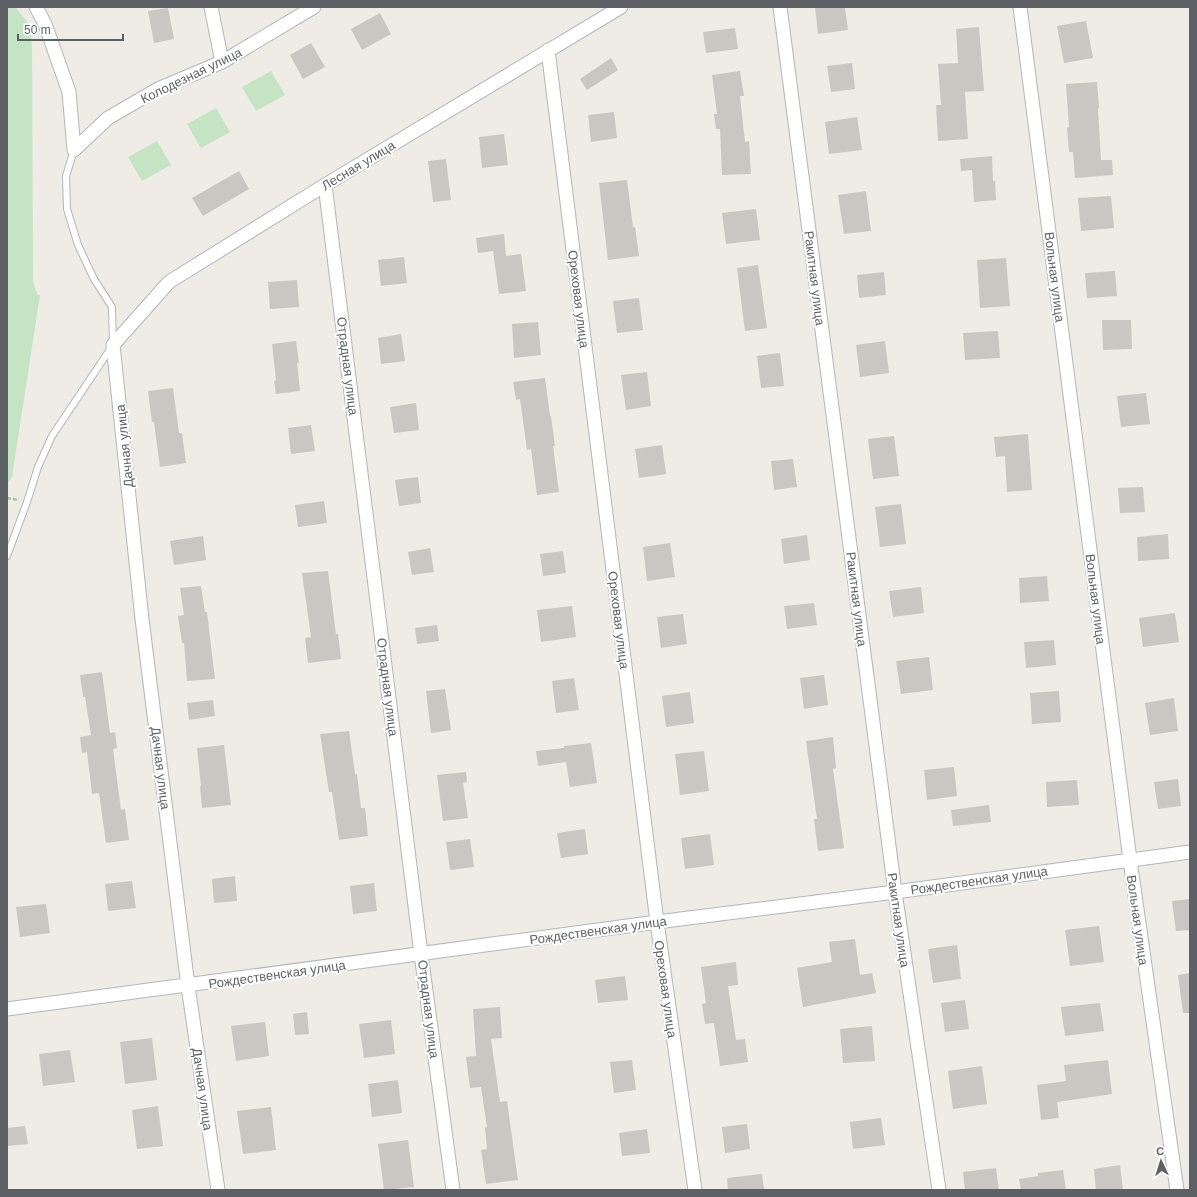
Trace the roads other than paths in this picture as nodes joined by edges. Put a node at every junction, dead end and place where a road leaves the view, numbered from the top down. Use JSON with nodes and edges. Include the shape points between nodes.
{"nodes":[{"id":1,"x":36,"y":7,"type":"edge"},
{"id":2,"x":212,"y":7,"type":"edge"},
{"id":3,"x":314,"y":7,"type":"edge"},
{"id":4,"x":621,"y":7,"type":"edge"},
{"id":5,"x":780,"y":7,"type":"edge"},
{"id":6,"x":1020,"y":7,"type":"edge"},
{"id":7,"x":548,"y":50,"type":"junction"},
{"id":8,"x":222,"y":62,"type":"junction"},
{"id":9,"x":74,"y":150,"type":"junction"},
{"id":10,"x":325,"y":185,"type":"junction"},
{"id":11,"x":113,"y":345,"type":"junction"},
{"id":12,"x":7,"y":556,"type":"edge"},
{"id":13,"x":1190,"y":852,"type":"edge"},
{"id":14,"x":1130,"y":860,"type":"junction"},
{"id":15,"x":895,"y":892,"type":"junction"},
{"id":16,"x":657,"y":922,"type":"junction"},
{"id":17,"x":421,"y":954,"type":"junction"},
{"id":18,"x":188,"y":986,"type":"junction"},
{"id":19,"x":7,"y":1009,"type":"edge"},
{"id":20,"x":218,"y":1190,"type":"edge"},
{"id":21,"x":452,"y":1190,"type":"edge"},
{"id":22,"x":695,"y":1190,"type":"edge"},
{"id":23,"x":939,"y":1190,"type":"edge"},
{"id":24,"x":1177,"y":1190,"type":"edge"}],
"edges":[{"from":1,"to":9,"type":"street","via":[[45,24],[69,92]]},
{"from":2,"to":8,"type":"street"},
{"from":3,"to":8,"type":"street","name":"Колодезная улица"},
{"from":4,"to":7,"type":"street","name":"Лесная улица"},
{"from":5,"to":15,"type":"street","name":"Ракитная улица"},
{"from":6,"to":14,"type":"street","name":"Вольная улица"},
{"from":7,"to":10,"type":"street","name":"Лесная улица"},
{"from":7,"to":16,"type":"street","name":"Ореховая улица"},
{"from":8,"to":9,"type":"street","name":"Колодезная улица","via":[[158,89],[108,118]]},
{"from":9,"to":11,"type":"lane","via":[[66,176],[67,209],[78,245],[94,279],[112,307]]},
{"from":10,"to":11,"type":"street","name":"Лесная улица","via":[[168,282]]},
{"from":10,"to":17,"type":"street","name":"Отрадная улица"},
{"from":11,"to":12,"type":"lane","via":[[52,436],[38,467]]},
{"from":11,"to":18,"type":"street","name":"Дачная улица","via":[[143,627]]},
{"from":13,"to":14,"type":"street","name":"Рождественская улица"},
{"from":14,"to":15,"type":"street","name":"Рождественская улица"},
{"from":14,"to":24,"type":"street","name":"Вольная улица"},
{"from":15,"to":16,"type":"street","name":"Рождественская улица"},
{"from":15,"to":23,"type":"street","name":"Ракитная улица"},
{"from":16,"to":17,"type":"street","name":"Рождественская улица"},
{"from":16,"to":22,"type":"street","name":"Ореховая улица"},
{"from":17,"to":18,"type":"street","name":"Рождественская улица"},
{"from":17,"to":21,"type":"street","name":"Отрадная улица"},
{"from":18,"to":19,"type":"street","name":"Рождественская улица"},
{"from":18,"to":20,"type":"street","name":"Дачная улица"}]}
